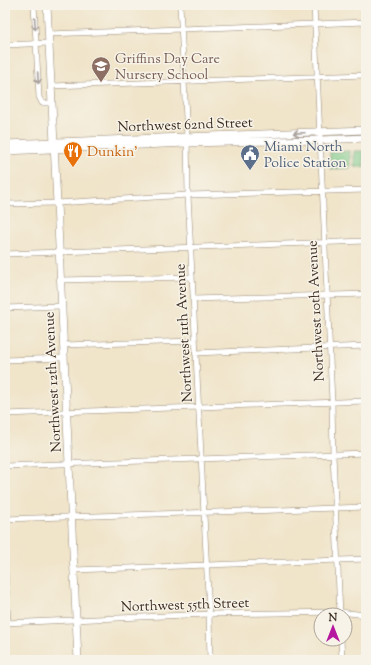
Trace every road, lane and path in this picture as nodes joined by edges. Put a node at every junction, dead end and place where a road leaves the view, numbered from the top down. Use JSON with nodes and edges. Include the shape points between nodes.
{"nodes":[{"id":1,"x":34,"y":5,"type":"edge"},
{"id":2,"x":47,"y":5,"type":"edge"},
{"id":3,"x":180,"y":5,"type":"edge"},
{"id":4,"x":314,"y":5,"type":"edge"},
{"id":5,"x":366,"y":22,"type":"edge"},
{"id":6,"x":314,"y":24,"type":"junction"},
{"id":7,"x":181,"y":29,"type":"junction"},
{"id":8,"x":48,"y":34,"type":"junction"},
{"id":9,"x":49,"y":43,"type":"junction"},
{"id":10,"x":5,"y":44,"type":"edge"},
{"id":11,"x":36,"y":44,"type":"junction"},
{"id":12,"x":366,"y":75,"type":"edge"},
{"id":13,"x":316,"y":77,"type":"junction"},
{"id":14,"x":184,"y":81,"type":"junction"},
{"id":15,"x":51,"y":86,"type":"junction"},
{"id":16,"x":51,"y":103,"type":"junction"},
{"id":17,"x":366,"y":130,"type":"edge"},
{"id":18,"x":319,"y":132,"type":"junction"},
{"id":19,"x":366,"y":138,"type":"edge"},
{"id":20,"x":187,"y":140,"type":"junction"},
{"id":21,"x":320,"y":140,"type":"junction"},
{"id":22,"x":5,"y":144,"type":"edge"},
{"id":23,"x":54,"y":146,"type":"junction"},
{"id":24,"x":5,"y":151,"type":"edge"},
{"id":25,"x":366,"y":190,"type":"edge"},
{"id":26,"x":322,"y":191,"type":"junction"},
{"id":27,"x":188,"y":195,"type":"junction"},
{"id":28,"x":57,"y":203,"type":"junction"},
{"id":29,"x":5,"y":204,"type":"edge"},
{"id":30,"x":366,"y":241,"type":"edge"},
{"id":31,"x":324,"y":242,"type":"junction"},
{"id":32,"x":190,"y":248,"type":"junction"},
{"id":33,"x":59,"y":253,"type":"junction"},
{"id":34,"x":5,"y":254,"type":"edge"},
{"id":35,"x":192,"y":277,"type":"junction"},
{"id":36,"x":60,"y":280,"type":"junction"},
{"id":37,"x":366,"y":294,"type":"edge"},
{"id":38,"x":328,"y":295,"type":"junction"},
{"id":39,"x":192,"y":299,"type":"junction"},
{"id":40,"x":61,"y":306,"type":"junction"},
{"id":41,"x":5,"y":308,"type":"edge"},
{"id":42,"x":194,"y":341,"type":"junction"},
{"id":43,"x":63,"y":345,"type":"junction"},
{"id":44,"x":366,"y":346,"type":"edge"},
{"id":45,"x":329,"y":348,"type":"junction"},
{"id":46,"x":195,"y":353,"type":"junction"},
{"id":47,"x":63,"y":358,"type":"junction"},
{"id":48,"x":5,"y":360,"type":"edge"},
{"id":49,"x":366,"y":401,"type":"edge"},
{"id":50,"x":332,"y":402,"type":"junction"},
{"id":51,"x":199,"y":407,"type":"junction"},
{"id":52,"x":66,"y":412,"type":"junction"},
{"id":53,"x":5,"y":414,"type":"edge"},
{"id":54,"x":366,"y":453,"type":"edge"},
{"id":55,"x":333,"y":454,"type":"junction"},
{"id":56,"x":201,"y":459,"type":"junction"},
{"id":57,"x":68,"y":463,"type":"junction"},
{"id":58,"x":5,"y":466,"type":"edge"},
{"id":59,"x":366,"y":507,"type":"edge"},
{"id":60,"x":335,"y":508,"type":"junction"},
{"id":61,"x":203,"y":512,"type":"junction"},
{"id":62,"x":71,"y":516,"type":"junction"},
{"id":63,"x":5,"y":519,"type":"edge"},
{"id":64,"x":5,"y":529,"type":"edge"},
{"id":65,"x":366,"y":559,"type":"edge"},
{"id":66,"x":338,"y":560,"type":"junction"},
{"id":67,"x":206,"y":564,"type":"junction"},
{"id":68,"x":5,"y":570,"type":"edge"},
{"id":69,"x":74,"y":570,"type":"junction"},
{"id":70,"x":340,"y":607,"type":"edge"},
{"id":71,"x":209,"y":614,"type":"junction"},
{"id":72,"x":313,"y":614,"type":"edge"},
{"id":73,"x":353,"y":614,"type":"edge"},
{"id":74,"x":366,"y":615,"type":"edge"},
{"id":75,"x":76,"y":620,"type":"junction"},
{"id":76,"x":7,"y":623,"type":"edge"},
{"id":77,"x":341,"y":647,"type":"edge"},
{"id":78,"x":78,"y":660,"type":"edge"},
{"id":79,"x":210,"y":660,"type":"edge"},
{"id":80,"x":342,"y":660,"type":"edge"}],
"edges":[{"from":1,"to":11,"type":"street","one_way":true},
{"from":2,"to":8,"type":"main road","name":"Northwest 12th Avenue"},
{"from":3,"to":7,"type":"street","name":"Northwest 11th Avenue"},
{"from":4,"to":6,"type":"street","name":"Northwest 10th Avenue"},
{"from":5,"to":6,"type":"street"},
{"from":6,"to":7,"type":"street"},
{"from":6,"to":13,"type":"street","name":"Northwest 10th Avenue"},
{"from":7,"to":8,"type":"street"},
{"from":7,"to":14,"type":"street","name":"Northwest 11th Avenue"},
{"from":8,"to":9,"type":"main road","name":"Northwest 12th Avenue"},
{"from":9,"to":11,"type":"street"},
{"from":9,"to":15,"type":"main road","name":"Northwest 12th Avenue"},
{"from":10,"to":11,"type":"street"},
{"from":11,"to":16,"type":"street","one_way":true,"via":[[39,99]]},
{"from":12,"to":13,"type":"street"},
{"from":13,"to":14,"type":"street"},
{"from":13,"to":18,"type":"street","name":"Northwest 10th Avenue"},
{"from":14,"to":15,"type":"street"},
{"from":14,"to":20,"type":"street","name":"Northwest 11th Avenue"},
{"from":15,"to":16,"type":"main road","name":"Northwest 12th Avenue"},
{"from":16,"to":23,"type":"main road","name":"Northwest 12th Avenue"},
{"from":17,"to":18,"type":"main road","name":"Northwest 62nd Street"},
{"from":18,"to":20,"type":"main road","name":"Northwest 62nd Street","one_way":true},
{"from":18,"to":21,"type":"street","name":"Northwest 10th Avenue"},
{"from":19,"to":21,"type":"main road","name":"Northwest 62nd Street"},
{"from":20,"to":21,"type":"main road","name":"Northwest 62nd Street"},
{"from":20,"to":23,"type":"main road","name":"Northwest 62nd Street"},
{"from":20,"to":27,"type":"street","name":"Northwest 11th Avenue"},
{"from":21,"to":26,"type":"street","name":"Northwest 10th Avenue"},
{"from":22,"to":23,"type":"main road","name":"Northwest 62nd Street"},
{"from":23,"to":24,"type":"main road","name":"Northwest 62nd Street"},
{"from":23,"to":28,"type":"main road","name":"Northwest 12th Avenue"},
{"from":25,"to":26,"type":"street"},
{"from":26,"to":27,"type":"street"},
{"from":26,"to":31,"type":"street","name":"Northwest 10th Avenue"},
{"from":27,"to":28,"type":"street"},
{"from":27,"to":32,"type":"street","name":"Northwest 11th Avenue"},
{"from":28,"to":29,"type":"street"},
{"from":28,"to":33,"type":"main road","name":"Northwest 12th Avenue"},
{"from":30,"to":31,"type":"street"},
{"from":31,"to":32,"type":"street"},
{"from":31,"to":38,"type":"street","name":"Northwest 10th Avenue"},
{"from":32,"to":33,"type":"street"},
{"from":32,"to":35,"type":"street","name":"Northwest 11th Avenue"},
{"from":33,"to":34,"type":"street"},
{"from":33,"to":36,"type":"main road","name":"Northwest 12th Avenue"},
{"from":35,"to":36,"type":"street"},
{"from":35,"to":39,"type":"street","name":"Northwest 11th Avenue"},
{"from":36,"to":40,"type":"main road","name":"Northwest 12th Avenue"},
{"from":37,"to":38,"type":"street"},
{"from":38,"to":39,"type":"street"},
{"from":38,"to":45,"type":"street","name":"Northwest 10th Avenue"},
{"from":39,"to":42,"type":"street","name":"Northwest 11th Avenue"},
{"from":40,"to":41,"type":"street"},
{"from":40,"to":43,"type":"main road","name":"Northwest 12th Avenue"},
{"from":42,"to":43,"type":"street"},
{"from":42,"to":46,"type":"street","name":"Northwest 11th Avenue"},
{"from":43,"to":47,"type":"main road","name":"Northwest 12th Avenue"},
{"from":44,"to":45,"type":"street"},
{"from":45,"to":46,"type":"street"},
{"from":45,"to":50,"type":"street","name":"Northwest 10th Avenue"},
{"from":46,"to":51,"type":"street","name":"Northwest 11th Avenue"},
{"from":47,"to":48,"type":"street"},
{"from":47,"to":52,"type":"main road","name":"Northwest 12th Avenue"},
{"from":49,"to":50,"type":"street"},
{"from":50,"to":51,"type":"street"},
{"from":50,"to":55,"type":"street","name":"Northwest 10th Avenue"},
{"from":51,"to":52,"type":"street"},
{"from":51,"to":56,"type":"street","name":"Northwest 11th Avenue"},
{"from":52,"to":53,"type":"street"},
{"from":52,"to":57,"type":"main road","name":"Northwest 12th Avenue"},
{"from":54,"to":55,"type":"street"},
{"from":55,"to":56,"type":"street"},
{"from":55,"to":60,"type":"street","name":"Northwest 10th Avenue"},
{"from":56,"to":57,"type":"street"},
{"from":56,"to":61,"type":"street","name":"Northwest 11th Avenue"},
{"from":57,"to":58,"type":"street"},
{"from":57,"to":62,"type":"main road","name":"Northwest 12th Avenue"},
{"from":59,"to":60,"type":"street"},
{"from":60,"to":61,"type":"street"},
{"from":60,"to":66,"type":"street","name":"Northwest 10th Avenue"},
{"from":61,"to":62,"type":"street"},
{"from":61,"to":67,"type":"street","name":"Northwest 11th Avenue"},
{"from":62,"to":63,"type":"street"},
{"from":62,"to":69,"type":"main road","name":"Northwest 12th Avenue"},
{"from":64,"to":68,"type":"street"},
{"from":65,"to":66,"type":"street"},
{"from":66,"to":67,"type":"street"},
{"from":66,"to":70,"type":"street","name":"Northwest 10th Avenue"},
{"from":67,"to":69,"type":"street"},
{"from":67,"to":71,"type":"street","name":"Northwest 11th Avenue"},
{"from":68,"to":76,"type":"street"},
{"from":69,"to":75,"type":"main road","name":"Northwest 12th Avenue"},
{"from":71,"to":72,"type":"street","name":"Northwest 55th Street"},
{"from":71,"to":75,"type":"street","name":"Northwest 55th Street"},
{"from":71,"to":79,"type":"street","name":"Northwest 11th Avenue"},
{"from":73,"to":74,"type":"street","name":"Northwest 55th Street"},
{"from":75,"to":76,"type":"street","name":"Northwest 55th Street"},
{"from":75,"to":78,"type":"main road","name":"Northwest 12th Avenue"},
{"from":77,"to":80,"type":"street"}]}
